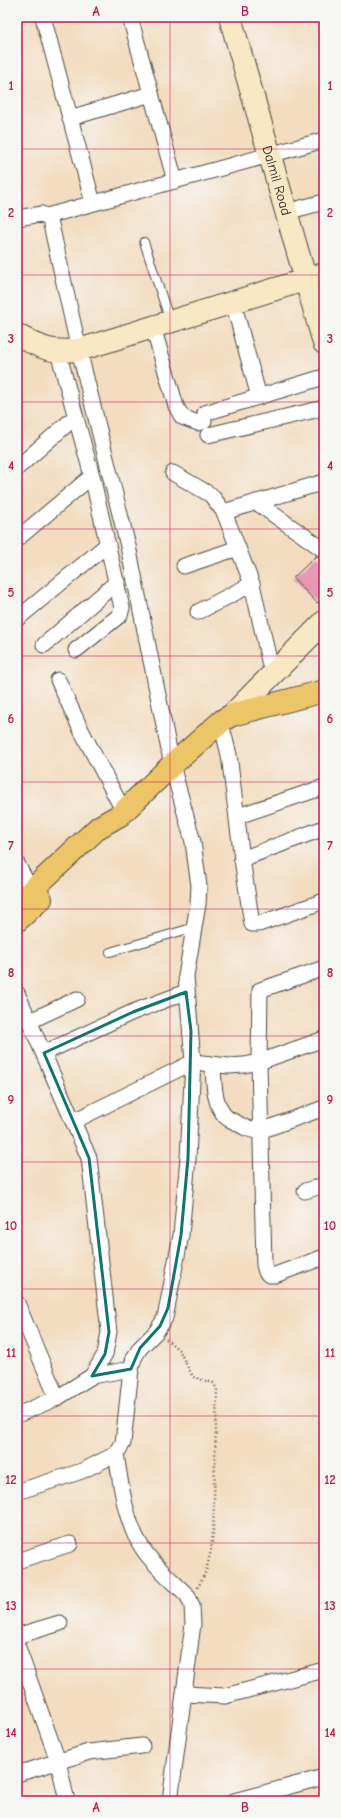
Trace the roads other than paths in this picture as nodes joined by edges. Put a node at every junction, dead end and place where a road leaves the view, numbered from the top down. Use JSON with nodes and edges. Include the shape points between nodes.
{"nodes":[{"id":1,"x":43,"y":17,"type":"edge"},
{"id":2,"x":130,"y":17,"type":"edge"},
{"id":3,"x":230,"y":17,"type":"edge"},
{"id":4,"x":151,"y":94,"type":"junction"},
{"id":5,"x":70,"y":118,"type":"junction"},
{"id":6,"x":324,"y":140,"type":"edge"},
{"id":7,"x":269,"y":154,"type":"junction"},
{"id":8,"x":175,"y":181,"type":"junction"},
{"id":9,"x":324,"y":202,"type":"edge"},
{"id":10,"x":93,"y":203,"type":"junction"},
{"id":11,"x":286,"y":212,"type":"junction"},
{"id":12,"x":47,"y":216,"type":"junction"},
{"id":13,"x":17,"y":218,"type":"edge"},
{"id":14,"x":144,"y":242,"type":"dead end"},
{"id":15,"x":315,"y":277,"type":"edge"},
{"id":16,"x":232,"y":302,"type":"junction"},
{"id":17,"x":162,"y":324,"type":"junction"},
{"id":18,"x":18,"y":333,"type":"edge"},
{"id":19,"x":324,"y":343,"type":"edge"},
{"id":20,"x":68,"y":351,"type":"junction"},
{"id":21,"x":324,"y":377,"type":"edge"},
{"id":22,"x":259,"y":397,"type":"junction"},
{"id":23,"x":324,"y":408,"type":"edge"},
{"id":24,"x":75,"y":416,"type":"junction"},
{"id":25,"x":206,"y":423,"type":"junction"},
{"id":26,"x":17,"y":468,"type":"edge"},
{"id":27,"x":173,"y":473,"type":"dead end"},
{"id":28,"x":92,"y":476,"type":"junction"},
{"id":29,"x":324,"y":482,"type":"edge"},
{"id":30,"x":256,"y":502,"type":"junction"},
{"id":31,"x":224,"y":512,"type":"junction"},
{"id":32,"x":17,"y":539,"type":"edge"},
{"id":33,"x":108,"y":544,"type":"junction"},
{"id":34,"x":238,"y":548,"type":"junction"},
{"id":35,"x":324,"y":550,"type":"edge"},
{"id":36,"x":184,"y":566,"type":"dead end"},
{"id":37,"x":117,"y":582,"type":"junction"},
{"id":38,"x":252,"y":584,"type":"junction"},
{"id":39,"x":198,"y":612,"type":"dead end"},
{"id":40,"x":17,"y":619,"type":"edge"},
{"id":41,"x":324,"y":622,"type":"edge"},
{"id":42,"x":44,"y":645,"type":"dead end"},
{"id":43,"x":76,"y":650,"type":"dead end"},
{"id":44,"x":272,"y":674,"type":"junction"},
{"id":45,"x":58,"y":680,"type":"dead end"},
{"id":46,"x":324,"y":691,"type":"edge"},
{"id":47,"x":226,"y":719,"type":"junction"},
{"id":48,"x":172,"y":765,"type":"junction"},
{"id":49,"x":324,"y":787,"type":"edge"},
{"id":50,"x":122,"y":814,"type":"junction"},
{"id":51,"x":238,"y":816,"type":"junction"},
{"id":52,"x":324,"y":828,"type":"edge"},
{"id":53,"x":242,"y":859,"type":"junction"},
{"id":54,"x":17,"y":864,"type":"edge"},
{"id":55,"x":29,"y":899,"type":"edge"},
{"id":56,"x":324,"y":902,"type":"edge"},
{"id":57,"x":17,"y":921,"type":"edge"},
{"id":58,"x":195,"y":927,"type":"junction"},
{"id":59,"x":110,"y":952,"type":"dead end"},
{"id":60,"x":324,"y":968,"type":"edge"},
{"id":61,"x":186,"y":992,"type":"junction"},
{"id":62,"x":17,"y":993,"type":"edge"},
{"id":63,"x":76,"y":999,"type":"dead end"},
{"id":64,"x":30,"y":1021,"type":"junction"},
{"id":65,"x":324,"y":1039,"type":"edge"},
{"id":66,"x":44,"y":1053,"type":"junction"},
{"id":67,"x":193,"y":1062,"type":"junction"},
{"id":68,"x":259,"y":1062,"type":"junction"},
{"id":69,"x":213,"y":1065,"type":"junction"},
{"id":70,"x":324,"y":1108,"type":"edge"},
{"id":71,"x":74,"y":1121,"type":"junction"},
{"id":72,"x":260,"y":1131,"type":"junction"},
{"id":73,"x":324,"y":1185,"type":"edge"},
{"id":74,"x":305,"y":1191,"type":"dead end"},
{"id":75,"x":324,"y":1258,"type":"edge"},
{"id":76,"x":17,"y":1303,"type":"edge"},
{"id":77,"x":131,"y":1369,"type":"junction"},
{"id":78,"x":92,"y":1376,"type":"junction"},
{"id":79,"x":57,"y":1398,"type":"junction"},
{"id":80,"x":17,"y":1415,"type":"edge"},
{"id":81,"x":116,"y":1454,"type":"junction"},
{"id":82,"x":17,"y":1492,"type":"edge"},
{"id":83,"x":70,"y":1544,"type":"dead end"},
{"id":84,"x":17,"y":1561,"type":"edge"},
{"id":85,"x":60,"y":1623,"type":"dead end"},
{"id":86,"x":17,"y":1636,"type":"edge"},
{"id":87,"x":17,"y":1645,"type":"edge"},
{"id":88,"x":324,"y":1670,"type":"edge"},
{"id":89,"x":185,"y":1694,"type":"junction"},
{"id":90,"x":142,"y":1746,"type":"dead end"},
{"id":91,"x":58,"y":1761,"type":"junction"},
{"id":92,"x":17,"y":1774,"type":"edge"},
{"id":93,"x":324,"y":1777,"type":"edge"},
{"id":94,"x":278,"y":1795,"type":"edge"},
{"id":95,"x":67,"y":1801,"type":"edge"},
{"id":96,"x":170,"y":1801,"type":"edge"},
{"id":97,"x":234,"y":1801,"type":"edge"}],
"edges":[{"from":1,"to":5,"type":"street"},
{"from":2,"to":4,"type":"street"},
{"from":3,"to":7,"type":"street","name":"Dalmil Road"},
{"from":4,"to":5,"type":"street"},
{"from":4,"to":8,"type":"street"},
{"from":5,"to":10,"type":"street"},
{"from":6,"to":7,"type":"street"},
{"from":7,"to":8,"type":"street"},
{"from":7,"to":11,"type":"street","name":"Dalmil Road"},
{"from":8,"to":10,"type":"street"},
{"from":9,"to":11,"type":"street"},
{"from":10,"to":12,"type":"street"},
{"from":11,"to":15,"type":"street","name":"Dalmil Road"},
{"from":12,"to":13,"type":"street","via":[[35,214]]},
{"from":12,"to":20,"type":"street","via":[[50,220]]},
{"from":14,"to":17,"type":"lane"},
{"from":15,"to":16,"type":"street"},
{"from":15,"to":19,"type":"street","name":"Dalmil Road"},
{"from":16,"to":17,"type":"street"},
{"from":16,"to":22,"type":"street"},
{"from":17,"to":20,"type":"street"},
{"from":17,"to":25,"type":"street","via":[[176,406],[182,417]]},
{"from":18,"to":20,"type":"street","via":[[43,349]]},
{"from":20,"to":24,"type":"street"},
{"from":20,"to":48,"type":"street","via":[[128,546]]},
{"from":21,"to":22,"type":"street"},
{"from":22,"to":25,"type":"street"},
{"from":23,"to":25,"type":"street"},
{"from":24,"to":26,"type":"street"},
{"from":24,"to":28,"type":"street"},
{"from":27,"to":31,"type":"street","via":[[211,496]]},
{"from":28,"to":32,"type":"street"},
{"from":28,"to":33,"type":"street"},
{"from":29,"to":30,"type":"street"},
{"from":30,"to":31,"type":"street"},
{"from":30,"to":35,"type":"street"},
{"from":31,"to":34,"type":"street"},
{"from":33,"to":37,"type":"street"},
{"from":33,"to":40,"type":"street"},
{"from":34,"to":36,"type":"street"},
{"from":34,"to":38,"type":"street"},
{"from":37,"to":42,"type":"street"},
{"from":37,"to":43,"type":"street","via":[[122,608],[120,615]]},
{"from":38,"to":39,"type":"street"},
{"from":38,"to":44,"type":"street"},
{"from":41,"to":44,"type":"street"},
{"from":44,"to":47,"type":"street"},
{"from":45,"to":50,"type":"street"},
{"from":46,"to":47,"type":"highway"},
{"from":47,"to":48,"type":"highway"},
{"from":47,"to":51,"type":"street"},
{"from":48,"to":50,"type":"highway"},
{"from":48,"to":58,"type":"street","via":[[198,868]]},
{"from":49,"to":51,"type":"street"},
{"from":50,"to":55,"type":"highway","via":[[99,827]]},
{"from":51,"to":53,"type":"street"},
{"from":52,"to":53,"type":"street"},
{"from":53,"to":56,"type":"street","via":[[251,919],[255,925]]},
{"from":54,"to":55,"type":"street"},
{"from":55,"to":57,"type":"highway"},
{"from":58,"to":59,"type":"lane"},
{"from":58,"to":61,"type":"street","via":[[186,976]]},
{"from":60,"to":68,"type":"street","via":[[260,990]]},
{"from":61,"to":66,"type":"street","via":[[133,1012]]},
{"from":61,"to":67,"type":"street"},
{"from":62,"to":64,"type":"street"},
{"from":63,"to":64,"type":"street"},
{"from":64,"to":66,"type":"street"},
{"from":65,"to":68,"type":"street"},
{"from":66,"to":71,"type":"street"},
{"from":67,"to":69,"type":"street"},
{"from":67,"to":71,"type":"street"},
{"from":67,"to":77,"type":"street","via":[[181,1235],[168,1308],[156,1332],[140,1348]]},
{"from":68,"to":69,"type":"street","via":[[244,1066]]},
{"from":68,"to":72,"type":"street"},
{"from":69,"to":72,"type":"street","via":[[214,1088],[218,1103],[226,1116],[244,1128]]},
{"from":70,"to":72,"type":"street"},
{"from":71,"to":78,"type":"street","via":[[89,1158],[109,1332],[105,1354]]},
{"from":72,"to":75,"type":"street","via":[[266,1272],[274,1275]]},
{"from":73,"to":74,"type":"street"},
{"from":76,"to":79,"type":"street"},
{"from":77,"to":78,"type":"street"},
{"from":77,"to":81,"type":"street","via":[[123,1443]]},
{"from":78,"to":79,"type":"street"},
{"from":79,"to":80,"type":"street"},
{"from":81,"to":82,"type":"street","via":[[82,1471]]},
{"from":81,"to":89,"type":"street","via":[[123,1494],[136,1538],[144,1550],[188,1596],[192,1606],[193,1624]]},
{"from":83,"to":84,"type":"street"},
{"from":85,"to":86,"type":"street"},
{"from":87,"to":91,"type":"street"},
{"from":88,"to":89,"type":"street","via":[[225,1696]]},
{"from":89,"to":96,"type":"street"},
{"from":90,"to":91,"type":"street","via":[[89,1752]]},
{"from":91,"to":92,"type":"street"},
{"from":91,"to":95,"type":"street"},
{"from":93,"to":94,"type":"street"},
{"from":94,"to":97,"type":"street"}]}
